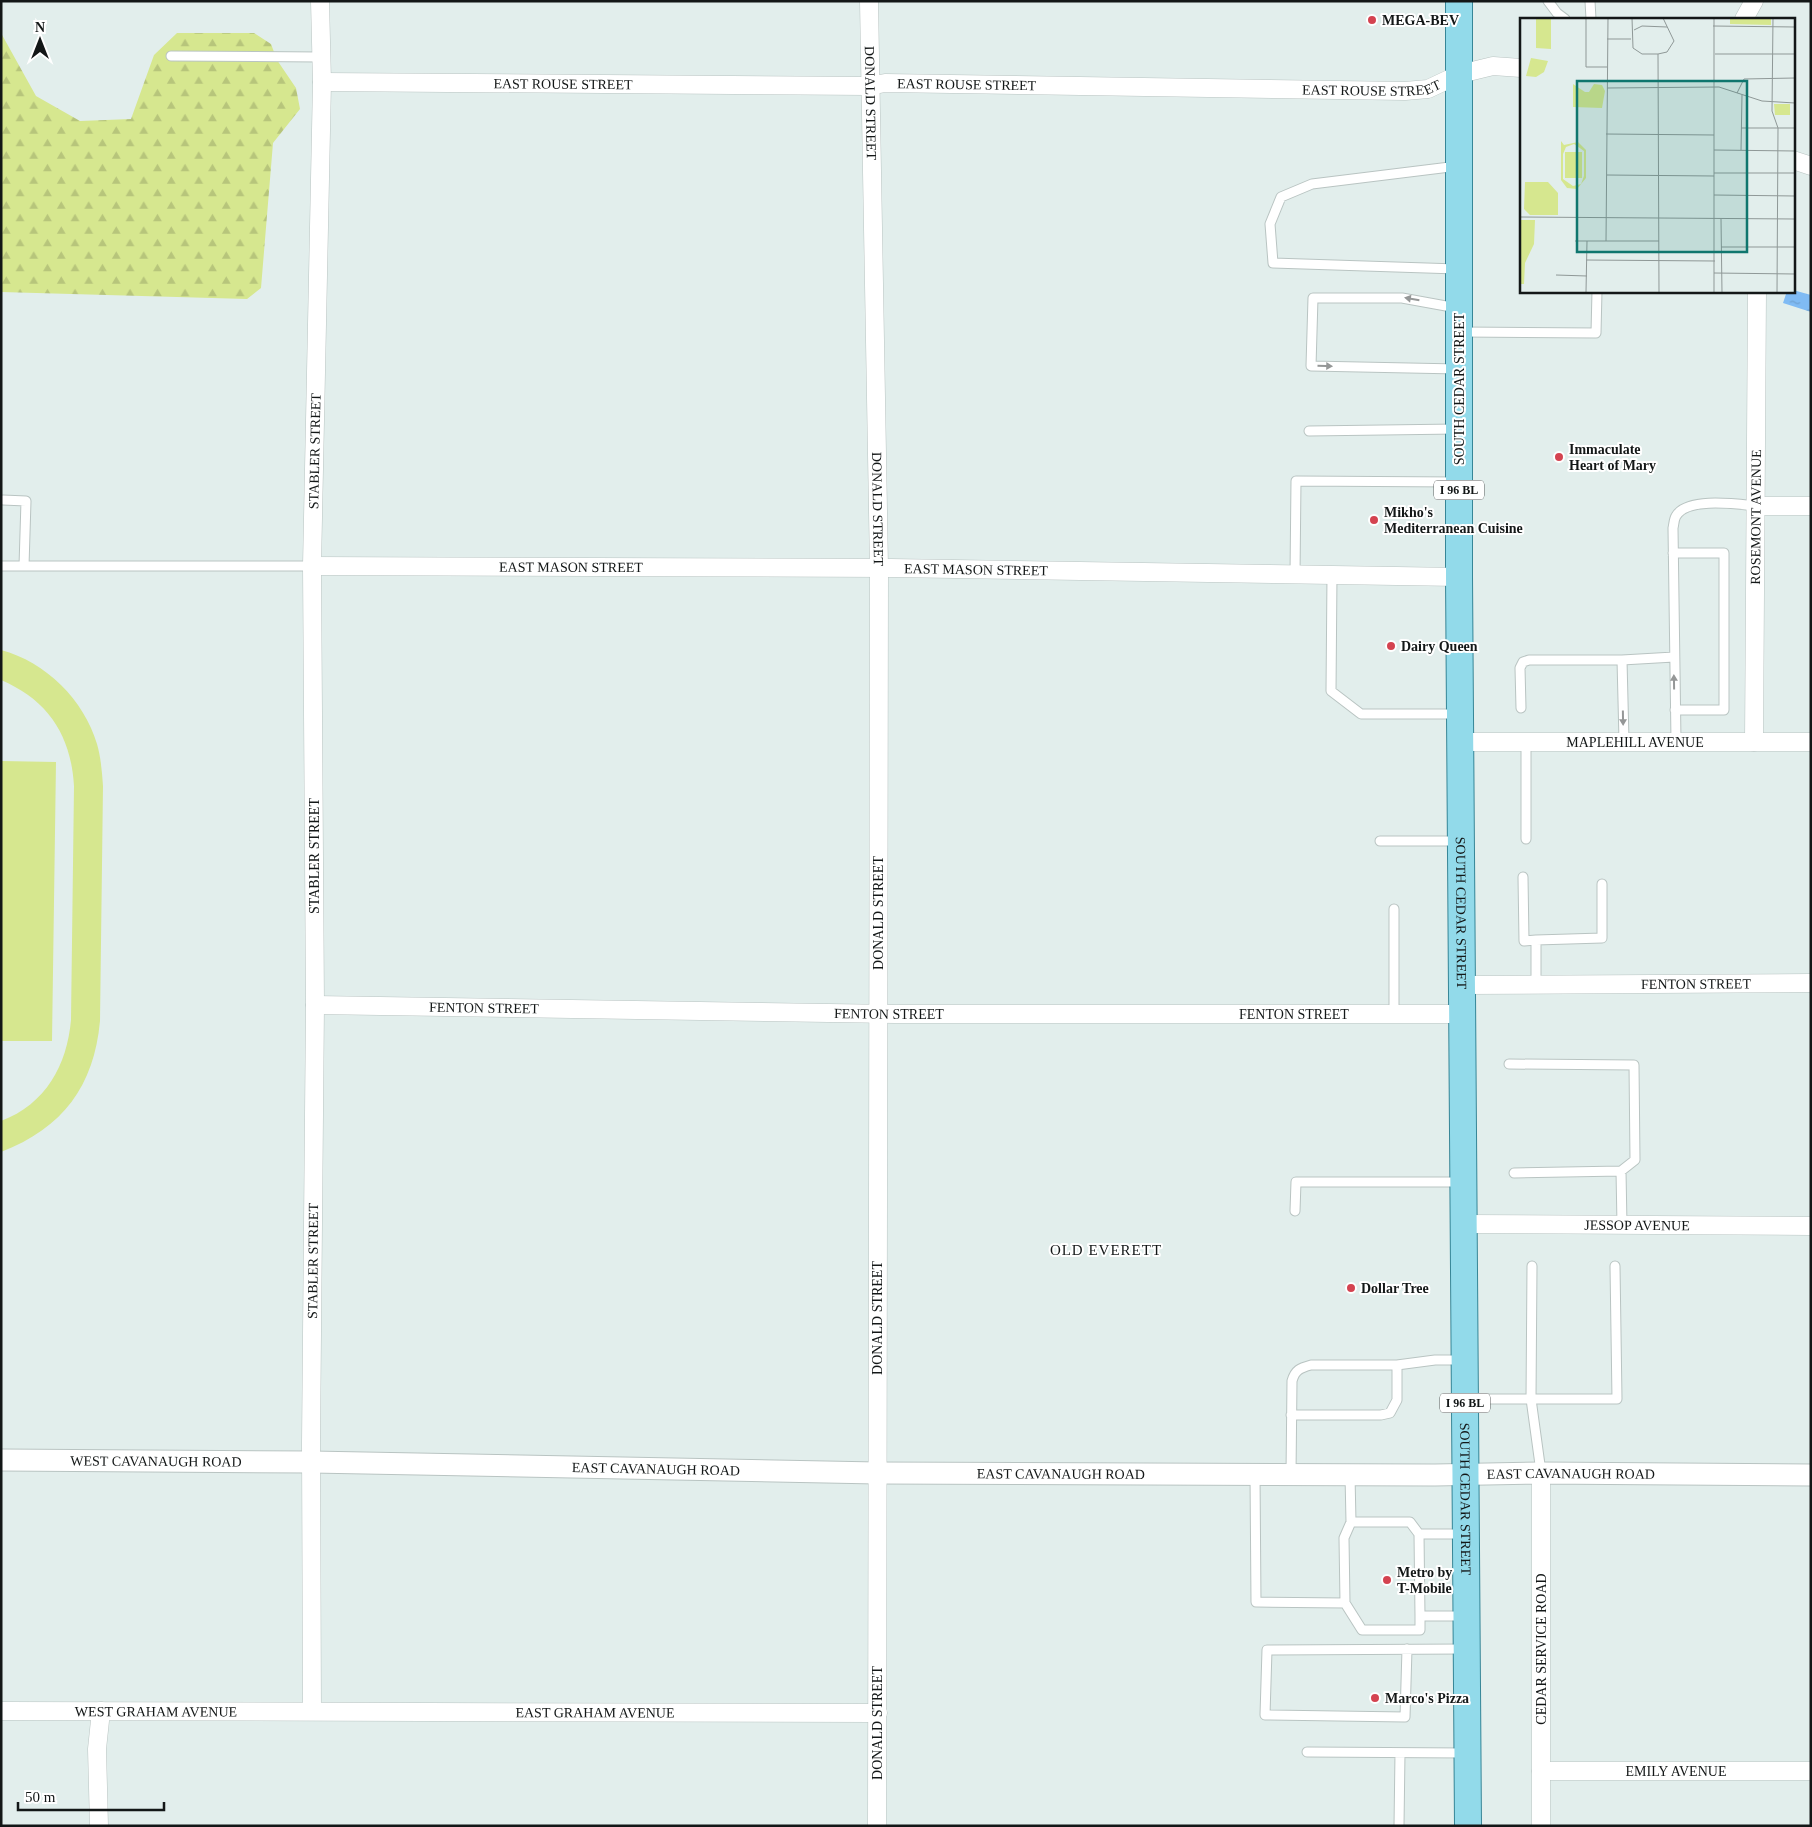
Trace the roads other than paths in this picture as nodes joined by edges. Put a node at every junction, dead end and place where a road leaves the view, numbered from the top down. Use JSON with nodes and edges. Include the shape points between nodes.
{"nodes":[{"id":1,"x":320,"y":1,"type":"edge"},
{"id":2,"x":869,"y":1,"type":"edge"},
{"id":3,"x":1459,"y":1,"type":"edge"},
{"id":4,"x":1548,"y":1,"type":"edge"},
{"id":5,"x":1590,"y":1,"type":"edge"},
{"id":6,"x":1754,"y":1,"type":"edge"},
{"id":7,"x":1564,"y":18,"type":"edge"},
{"id":8,"x":1591,"y":18,"type":"edge"},
{"id":9,"x":1745,"y":18,"type":"edge"},
{"id":10,"x":171,"y":56,"type":"dead end"},
{"id":11,"x":320,"y":57,"type":"junction"},
{"id":12,"x":1520,"y":68,"type":"edge"},
{"id":13,"x":1460,"y":74,"type":"junction"},
{"id":14,"x":322,"y":82,"type":"junction"},
{"id":15,"x":869,"y":86,"type":"junction"},
{"id":16,"x":1794,"y":160,"type":"edge"},
{"id":17,"x":1460,"y":166,"type":"junction"},
{"id":18,"x":1811,"y":166,"type":"edge"},
{"id":19,"x":1460,"y":269,"type":"junction"},
{"id":20,"x":1597,"y":292,"type":"edge"},
{"id":21,"x":1757,"y":292,"type":"edge"},
{"id":22,"x":1460,"y":320,"type":"junction"},
{"id":23,"x":1460,"y":370,"type":"junction"},
{"id":24,"x":1460,"y":430,"type":"junction"},
{"id":25,"x":1309,"y":431,"type":"dead end"},
{"id":26,"x":1460,"y":482,"type":"junction"},
{"id":27,"x":3,"y":500,"type":"dead end"},
{"id":28,"x":1756,"y":506,"type":"junction"},
{"id":29,"x":1811,"y":506,"type":"edge"},
{"id":30,"x":1673,"y":553,"type":"junction"},
{"id":31,"x":1,"y":566,"type":"edge"},
{"id":32,"x":24,"y":566,"type":"junction"},
{"id":33,"x":312,"y":566,"type":"junction"},
{"id":34,"x":879,"y":568,"type":"junction"},
{"id":35,"x":1295,"y":575,"type":"junction"},
{"id":36,"x":1332,"y":575,"type":"junction"},
{"id":37,"x":1460,"y":577,"type":"junction"},
{"id":38,"x":1674,"y":658,"type":"junction"},
{"id":39,"x":1622,"y":660,"type":"junction"},
{"id":40,"x":1521,"y":708,"type":"dead end"},
{"id":41,"x":1675,"y":710,"type":"junction"},
{"id":42,"x":1460,"y":714,"type":"junction"},
{"id":43,"x":1624,"y":741,"type":"junction"},
{"id":44,"x":1676,"y":741,"type":"junction"},
{"id":45,"x":1460,"y":742,"type":"junction"},
{"id":46,"x":1526,"y":742,"type":"junction"},
{"id":47,"x":1754,"y":742,"type":"junction"},
{"id":48,"x":1811,"y":742,"type":"edge"},
{"id":49,"x":1526,"y":839,"type":"dead end"},
{"id":50,"x":1380,"y":841,"type":"dead end"},
{"id":51,"x":1461,"y":842,"type":"junction"},
{"id":52,"x":1523,"y":877,"type":"dead end"},
{"id":53,"x":1602,"y":884,"type":"dead end"},
{"id":54,"x":1394,"y":909,"type":"dead end"},
{"id":55,"x":1536,"y":940,"type":"junction"},
{"id":56,"x":1811,"y":983,"type":"edge"},
{"id":57,"x":1536,"y":984,"type":"junction"},
{"id":58,"x":1462,"y":985,"type":"junction"},
{"id":59,"x":315,"y":1005,"type":"junction"},
{"id":60,"x":878,"y":1014,"type":"junction"},
{"id":61,"x":1462,"y":1014,"type":"junction"},
{"id":62,"x":1394,"y":1015,"type":"junction"},
{"id":63,"x":1509,"y":1064,"type":"dead end"},
{"id":64,"x":1621,"y":1171,"type":"junction"},
{"id":65,"x":1514,"y":1172,"type":"dead end"},
{"id":66,"x":1464,"y":1182,"type":"junction"},
{"id":67,"x":1295,"y":1211,"type":"dead end"},
{"id":68,"x":1464,"y":1224,"type":"junction"},
{"id":69,"x":1622,"y":1225,"type":"junction"},
{"id":70,"x":1811,"y":1226,"type":"edge"},
{"id":71,"x":1532,"y":1266,"type":"dead end"},
{"id":72,"x":1615,"y":1266,"type":"dead end"},
{"id":73,"x":1466,"y":1360,"type":"junction"},
{"id":74,"x":1397,"y":1365,"type":"junction"},
{"id":75,"x":1465,"y":1399,"type":"junction"},
{"id":76,"x":1531,"y":1399,"type":"junction"},
{"id":77,"x":1292,"y":1415,"type":"junction"},
{"id":78,"x":1,"y":1460,"type":"edge"},
{"id":79,"x":312,"y":1462,"type":"junction"},
{"id":80,"x":877,"y":1473,"type":"junction"},
{"id":81,"x":1541,"y":1473,"type":"junction"},
{"id":82,"x":1255,"y":1474,"type":"junction"},
{"id":83,"x":1291,"y":1474,"type":"junction"},
{"id":84,"x":1466,"y":1474,"type":"junction"},
{"id":85,"x":1350,"y":1475,"type":"junction"},
{"id":86,"x":1811,"y":1475,"type":"edge"},
{"id":87,"x":1351,"y":1522,"type":"junction"},
{"id":88,"x":1419,"y":1534,"type":"junction"},
{"id":89,"x":1467,"y":1534,"type":"junction"},
{"id":90,"x":1345,"y":1603,"type":"junction"},
{"id":91,"x":1420,"y":1616,"type":"junction"},
{"id":92,"x":1467,"y":1616,"type":"junction"},
{"id":93,"x":1407,"y":1650,"type":"junction"},
{"id":94,"x":1468,"y":1650,"type":"junction"},
{"id":95,"x":1,"y":1711,"type":"edge"},
{"id":96,"x":101,"y":1711,"type":"junction"},
{"id":97,"x":312,"y":1711,"type":"junction"},
{"id":98,"x":878,"y":1713,"type":"junction"},
{"id":99,"x":1307,"y":1752,"type":"dead end"},
{"id":100,"x":1400,"y":1753,"type":"junction"},
{"id":101,"x":1468,"y":1753,"type":"junction"},
{"id":102,"x":1541,"y":1771,"type":"junction"},
{"id":103,"x":1811,"y":1771,"type":"edge"},
{"id":104,"x":99,"y":1826,"type":"edge"},
{"id":105,"x":877,"y":1826,"type":"edge"},
{"id":106,"x":1399,"y":1826,"type":"edge"},
{"id":107,"x":1468,"y":1826,"type":"edge"},
{"id":108,"x":1542,"y":1826,"type":"edge"}],
"edges":[{"from":1,"to":11,"type":"street","name":"STABLER STREET"},
{"from":2,"to":15,"type":"street","name":"DONALD STREET"},
{"from":3,"to":13,"type":"main road","name":"SOUTH CEDAR STREET","number":"I 96 BL"},
{"from":4,"to":7,"type":"lane"},
{"from":5,"to":8,"type":"lane"},
{"from":6,"to":9,"type":"street"},
{"from":10,"to":11,"type":"lane"},
{"from":11,"to":14,"type":"street","name":"STABLER STREET"},
{"from":12,"to":13,"type":"street","name":"EAST ROUSE STREET","via":[[1493,66]]},
{"from":13,"to":15,"type":"street","name":"EAST ROUSE STREET","via":[[1428,89],[1405,90],[885,83]]},
{"from":13,"to":17,"type":"main road","name":"SOUTH CEDAR STREET","number":"I 96 BL"},
{"from":14,"to":15,"type":"street","name":"EAST ROUSE STREET"},
{"from":14,"to":33,"type":"street","name":"STABLER STREET"},
{"from":15,"to":34,"type":"street","name":"DONALD STREET"},
{"from":16,"to":18,"type":"street"},
{"from":17,"to":19,"type":"main road","name":"SOUTH CEDAR STREET","number":"I 96 BL"},
{"from":17,"to":19,"type":"lane","via":[[1312,184],[1281,197],[1270,224],[1274,263]]},
{"from":19,"to":22,"type":"main road","name":"SOUTH CEDAR STREET","number":"I 96 BL"},
{"from":20,"to":22,"type":"lane","via":[[1596,333]]},
{"from":21,"to":28,"type":"street","name":"ROSEMONT AVENUE"},
{"from":22,"to":23,"type":"main road","name":"SOUTH CEDAR STREET","number":"I 96 BL"},
{"from":22,"to":23,"type":"lane","one_way":true,"via":[[1402,298],[1313,298],[1312,366]]},
{"from":23,"to":24,"type":"main road","name":"SOUTH CEDAR STREET","number":"I 96 BL"},
{"from":24,"to":25,"type":"lane"},
{"from":24,"to":26,"type":"main road","name":"SOUTH CEDAR STREET","number":"I 96 BL"},
{"from":26,"to":35,"type":"lane","via":[[1296,481]]},
{"from":26,"to":37,"type":"main road","name":"SOUTH CEDAR STREET","number":"I 96 BL"},
{"from":27,"to":32,"type":"lane","via":[[26,501]]},
{"from":28,"to":29,"type":"street"},
{"from":28,"to":30,"type":"lane","via":[[1696,504],[1683,509],[1676,516],[1673,528]]},
{"from":28,"to":47,"type":"street","name":"ROSEMONT AVENUE"},
{"from":30,"to":38,"type":"lane"},
{"from":30,"to":41,"type":"lane","via":[[1724,553],[1724,710]]},
{"from":31,"to":32,"type":"lane"},
{"from":32,"to":33,"type":"lane"},
{"from":33,"to":34,"type":"street","name":"EAST MASON STREET"},
{"from":33,"to":59,"type":"street","name":"STABLER STREET"},
{"from":34,"to":35,"type":"street","name":"EAST MASON STREET"},
{"from":34,"to":60,"type":"street","name":"DONALD STREET"},
{"from":35,"to":36,"type":"street","name":"EAST MASON STREET"},
{"from":36,"to":37,"type":"street","name":"EAST MASON STREET"},
{"from":36,"to":42,"type":"lane","via":[[1331,691],[1361,714]]},
{"from":37,"to":42,"type":"main road","name":"SOUTH CEDAR STREET","number":"I 96 BL"},
{"from":38,"to":39,"type":"lane"},
{"from":41,"to":38,"type":"lane","one_way":true},
{"from":39,"to":40,"type":"lane","via":[[1523,662],[1520,668]]},
{"from":39,"to":43,"type":"lane","one_way":true},
{"from":41,"to":44,"type":"lane"},
{"from":42,"to":45,"type":"main road","name":"SOUTH CEDAR STREET","number":"I 96 BL"},
{"from":43,"to":44,"type":"street","name":"MAPLEHILL AVENUE"},
{"from":43,"to":46,"type":"street","name":"MAPLEHILL AVENUE"},
{"from":44,"to":47,"type":"street","name":"MAPLEHILL AVENUE"},
{"from":45,"to":46,"type":"street","name":"MAPLEHILL AVENUE"},
{"from":45,"to":51,"type":"main road","name":"SOUTH CEDAR STREET","number":"I 96 BL"},
{"from":46,"to":49,"type":"lane"},
{"from":47,"to":48,"type":"street","name":"MAPLEHILL AVENUE"},
{"from":50,"to":51,"type":"lane"},
{"from":51,"to":58,"type":"main road","name":"SOUTH CEDAR STREET","number":"I 96 BL"},
{"from":52,"to":55,"type":"lane","via":[[1524,941]]},
{"from":53,"to":55,"type":"lane","via":[[1602,938]]},
{"from":54,"to":62,"type":"lane"},
{"from":55,"to":57,"type":"lane"},
{"from":56,"to":57,"type":"street","name":"FENTON STREET"},
{"from":57,"to":58,"type":"street","name":"FENTON STREET"},
{"from":58,"to":61,"type":"main road","name":"SOUTH CEDAR STREET","number":"I 96 BL"},
{"from":59,"to":60,"type":"street","name":"FENTON STREET"},
{"from":59,"to":79,"type":"street","name":"STABLER STREET"},
{"from":60,"to":62,"type":"street","name":"FENTON STREET"},
{"from":60,"to":80,"type":"street","name":"DONALD STREET"},
{"from":61,"to":62,"type":"street","name":"FENTON STREET"},
{"from":61,"to":66,"type":"main road","name":"SOUTH CEDAR STREET","number":"I 96 BL"},
{"from":63,"to":64,"type":"lane","via":[[1634,1065],[1635,1160]]},
{"from":64,"to":65,"type":"lane"},
{"from":64,"to":69,"type":"lane"},
{"from":66,"to":67,"type":"lane","via":[[1296,1182]]},
{"from":66,"to":68,"type":"main road","name":"SOUTH CEDAR STREET","number":"I 96 BL"},
{"from":68,"to":69,"type":"street","name":"JESSOP AVENUE"},
{"from":68,"to":73,"type":"main road","name":"SOUTH CEDAR STREET","number":"I 96 BL"},
{"from":69,"to":70,"type":"street","name":"JESSOP AVENUE"},
{"from":71,"to":76,"type":"lane"},
{"from":72,"to":76,"type":"lane","via":[[1617,1399]]},
{"from":73,"to":74,"type":"lane"},
{"from":73,"to":75,"type":"main road","name":"SOUTH CEDAR STREET","number":"I 96 BL"},
{"from":74,"to":77,"type":"lane","via":[[1311,1365],[1300,1368],[1292,1381]]},
{"from":74,"to":77,"type":"lane","via":[[1397,1400],[1390,1413]]},
{"from":75,"to":76,"type":"lane"},
{"from":75,"to":84,"type":"main road","name":"SOUTH CEDAR STREET","number":"I 96 BL"},
{"from":76,"to":81,"type":"lane"},
{"from":77,"to":83,"type":"lane"},
{"from":78,"to":79,"type":"street","name":"WEST CAVANAUGH ROAD"},
{"from":79,"to":80,"type":"street","name":"EAST CAVANAUGH ROAD"},
{"from":79,"to":97,"type":"street","name":"STABLER STREET"},
{"from":80,"to":82,"type":"street","name":"EAST CAVANAUGH ROAD"},
{"from":80,"to":98,"type":"street","name":"DONALD STREET"},
{"from":81,"to":84,"type":"street","name":"EAST CAVANAUGH ROAD"},
{"from":81,"to":86,"type":"street","name":"EAST CAVANAUGH ROAD"},
{"from":81,"to":102,"type":"street","name":"CEDAR SERVICE ROAD"},
{"from":82,"to":83,"type":"street","name":"EAST CAVANAUGH ROAD"},
{"from":82,"to":90,"type":"lane","via":[[1256,1602]]},
{"from":83,"to":85,"type":"street","name":"EAST CAVANAUGH ROAD"},
{"from":84,"to":85,"type":"street","name":"EAST CAVANAUGH ROAD"},
{"from":84,"to":89,"type":"main road","name":"SOUTH CEDAR STREET","number":"I 96 BL"},
{"from":85,"to":87,"type":"lane"},
{"from":87,"to":88,"type":"lane","via":[[1410,1522]]},
{"from":87,"to":90,"type":"lane","via":[[1344,1538]]},
{"from":88,"to":89,"type":"lane"},
{"from":88,"to":91,"type":"lane"},
{"from":89,"to":92,"type":"main road","name":"SOUTH CEDAR STREET","number":"I 96 BL"},
{"from":90,"to":91,"type":"lane","via":[[1362,1630],[1420,1630]]},
{"from":91,"to":92,"type":"lane"},
{"from":92,"to":94,"type":"main road","name":"SOUTH CEDAR STREET","number":"I 96 BL"},
{"from":93,"to":93,"type":"lane","via":[[1267,1650],[1265,1715],[1405,1717]]},
{"from":93,"to":94,"type":"lane"},
{"from":94,"to":101,"type":"main road","name":"SOUTH CEDAR STREET","number":"I 96 BL"},
{"from":95,"to":96,"type":"street","name":"WEST GRAHAM AVENUE"},
{"from":96,"to":97,"type":"street","name":"WEST GRAHAM AVENUE"},
{"from":96,"to":104,"type":"street","via":[[97,1749]]},
{"from":97,"to":98,"type":"street","name":"EAST GRAHAM AVENUE"},
{"from":98,"to":105,"type":"street","name":"DONALD STREET"},
{"from":99,"to":100,"type":"lane"},
{"from":100,"to":101,"type":"lane"},
{"from":100,"to":106,"type":"lane"},
{"from":101,"to":107,"type":"main road","name":"SOUTH CEDAR STREET","number":"I 96 BL"},
{"from":102,"to":103,"type":"street","name":"EMILY AVENUE"},
{"from":102,"to":108,"type":"street","name":"CEDAR SERVICE ROAD"}]}
